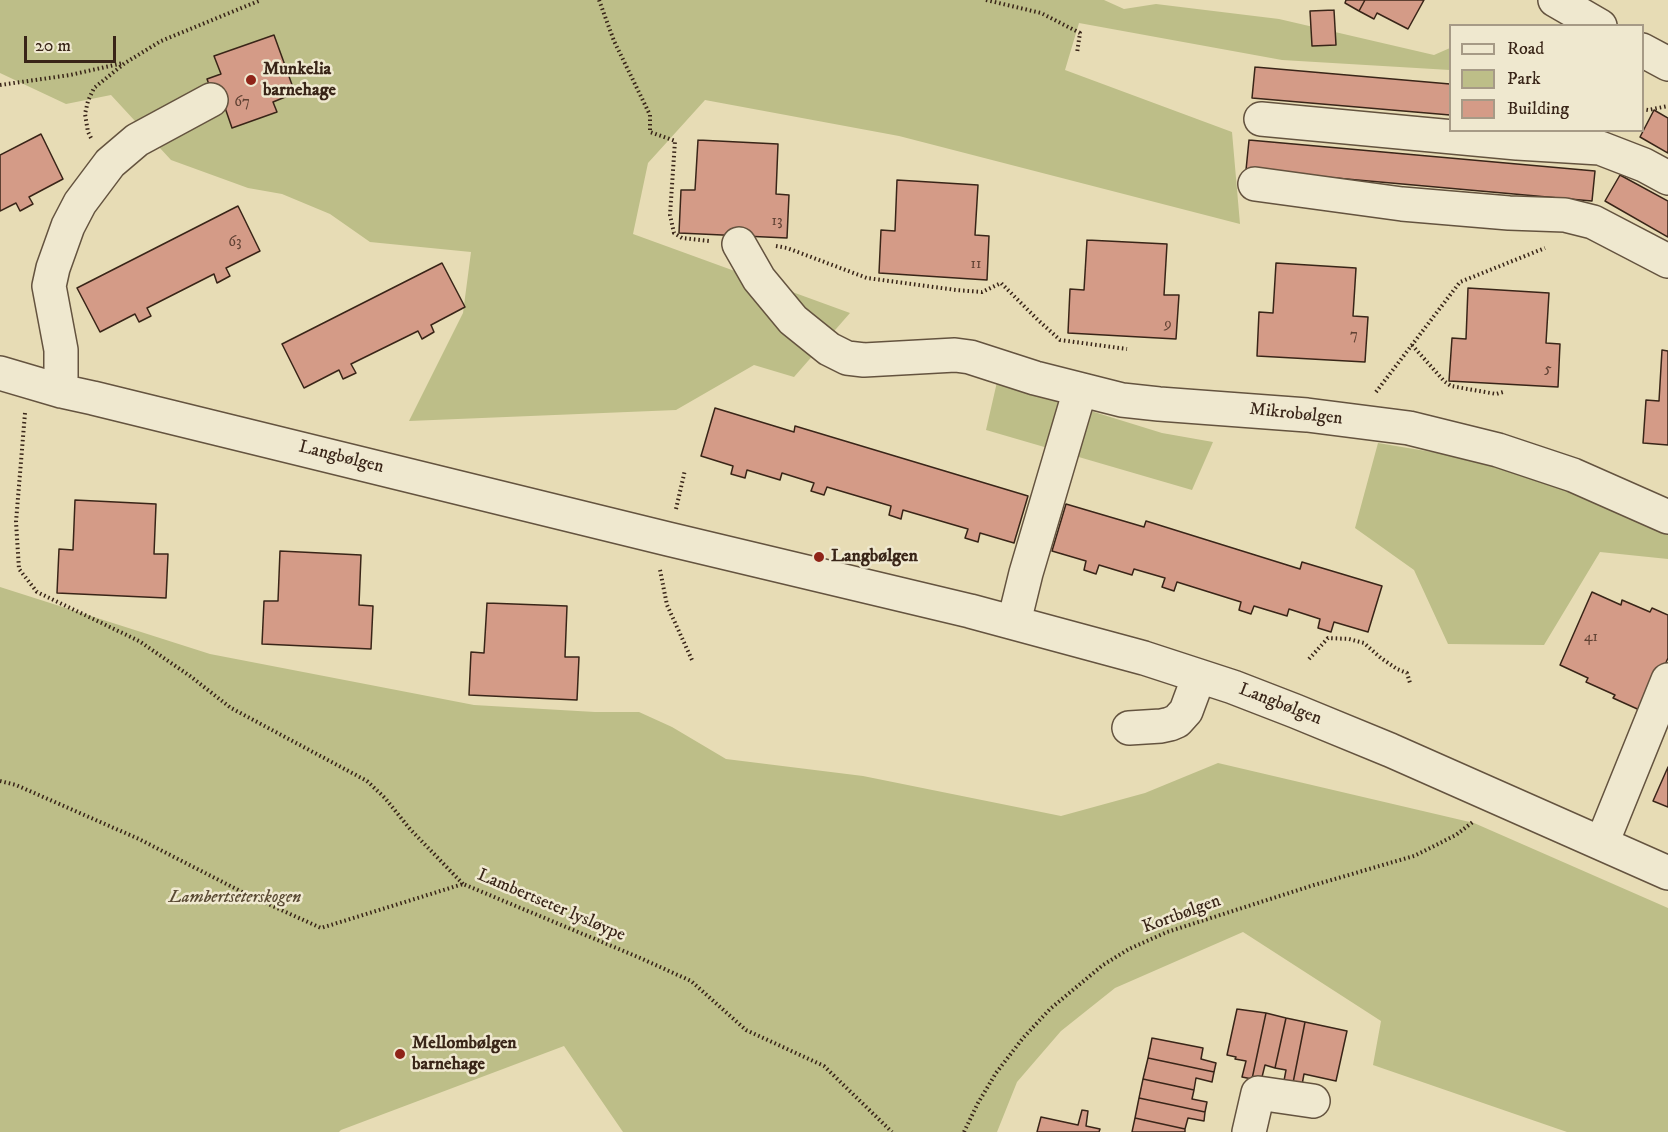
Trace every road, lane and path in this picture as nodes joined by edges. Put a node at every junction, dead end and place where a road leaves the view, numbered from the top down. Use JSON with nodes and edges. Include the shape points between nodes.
{"nodes":[{"id":1,"x":261,"y":0,"type":"edge"},
{"id":2,"x":599,"y":0,"type":"edge"},
{"id":3,"x":986,"y":0,"type":"edge"},
{"id":4,"x":1556,"y":0,"type":"edge"},
{"id":5,"x":1597,"y":24,"type":"edge"},
{"id":6,"x":1644,"y":51,"type":"edge"},
{"id":7,"x":1077,"y":53,"type":"dead end"},
{"id":8,"x":125,"y":63,"type":"junction"},
{"id":9,"x":1668,"y":64,"type":"edge"},
{"id":10,"x":0,"y":85,"type":"edge"},
{"id":11,"x":211,"y":100,"type":"dead end"},
{"id":12,"x":1668,"y":106,"type":"edge"},
{"id":13,"x":1644,"y":109,"type":"edge"},
{"id":14,"x":1261,"y":119,"type":"dead end"},
{"id":15,"x":110,"y":163,"type":"junction"},
{"id":16,"x":1668,"y":178,"type":"edge"},
{"id":17,"x":1255,"y":184,"type":"dead end"},
{"id":18,"x":739,"y":244,"type":"junction"},
{"id":19,"x":1548,"y":247,"type":"dead end"},
{"id":20,"x":1668,"y":261,"type":"edge"},
{"id":21,"x":1412,"y":345,"type":"junction"},
{"id":22,"x":1127,"y":349,"type":"dead end"},
{"id":23,"x":0,"y":373,"type":"edge"},
{"id":24,"x":1080,"y":390,"type":"junction"},
{"id":25,"x":61,"y":391,"type":"junction"},
{"id":26,"x":1503,"y":392,"type":"dead end"},
{"id":27,"x":1374,"y":394,"type":"dead end"},
{"id":28,"x":26,"y":406,"type":"dead end"},
{"id":29,"x":685,"y":470,"type":"dead end"},
{"id":30,"x":1668,"y":517,"type":"edge"},
{"id":31,"x":675,"y":518,"type":"dead end"},
{"id":32,"x":660,"y":564,"type":"dead end"},
{"id":33,"x":1014,"y":622,"type":"junction"},
{"id":34,"x":1309,"y":659,"type":"dead end"},
{"id":35,"x":692,"y":660,"type":"dead end"},
{"id":36,"x":1199,"y":676,"type":"junction"},
{"id":37,"x":1668,"y":680,"type":"edge"},
{"id":38,"x":1410,"y":683,"type":"dead end"},
{"id":39,"x":1129,"y":728,"type":"dead end"},
{"id":40,"x":0,"y":780,"type":"edge"},
{"id":41,"x":1476,"y":819,"type":"dead end"},
{"id":42,"x":1602,"y":843,"type":"junction"},
{"id":43,"x":1668,"y":873,"type":"edge"},
{"id":44,"x":463,"y":884,"type":"junction"},
{"id":45,"x":1313,"y":1101,"type":"dead end"},
{"id":46,"x":892,"y":1132,"type":"edge"},
{"id":47,"x":964,"y":1132,"type":"edge"},
{"id":48,"x":1249,"y":1132,"type":"edge"}],
"edges":[{"from":1,"to":8,"type":"path","via":[[161,41]]},
{"from":2,"to":18,"type":"path","via":[[650,115],[650,132],[675,141],[670,215],[674,233],[682,238]]},
{"from":3,"to":7,"type":"path","via":[[1041,13],[1080,33]]},
{"from":4,"to":5,"type":"street"},
{"from":6,"to":9,"type":"street"},
{"from":8,"to":10,"type":"path"},
{"from":8,"to":15,"type":"path","via":[[94,88],[85,114],[94,144]]},
{"from":11,"to":15,"type":"street","via":[[137,140]]},
{"from":12,"to":13,"type":"path"},
{"from":14,"to":16,"type":"street","via":[[1600,148]]},
{"from":15,"to":25,"type":"street","via":[[68,226],[49,286],[61,350]]},
{"from":17,"to":20,"type":"street","via":[[1402,204],[1565,215],[1593,222]]},
{"from":18,"to":22,"type":"path","via":[[759,242],[787,248],[867,278],[982,292],[1001,283],[1060,340]]},
{"from":18,"to":24,"type":"street","name":"Mikrobølgen","via":[[759,279],[793,320],[847,358],[970,357]]},
{"from":19,"to":21,"type":"path","via":[[1460,282]]},
{"from":21,"to":26,"type":"path","via":[[1451,386]]},
{"from":21,"to":27,"type":"path"},
{"from":23,"to":25,"type":"street","name":"Langbølgen"},
{"from":24,"to":30,"type":"street","name":"Mikrobølgen","via":[[1122,400],[1409,428],[1498,450],[1573,475]]},
{"from":24,"to":33,"type":"street"},
{"from":25,"to":33,"type":"street","name":"Langbølgen"},
{"from":28,"to":44,"type":"path","via":[[16,522],[18,557],[19,569],[38,592],[139,641],[231,708],[367,780]]},
{"from":29,"to":31,"type":"path"},
{"from":32,"to":35,"type":"path","via":[[665,599]]},
{"from":33,"to":36,"type":"street","name":"Langbølgen"},
{"from":34,"to":38,"type":"path","via":[[1328,638],[1349,639],[1364,644],[1407,673]]},
{"from":36,"to":39,"type":"street","via":[[1186,711],[1178,721]]},
{"from":36,"to":42,"type":"street","name":"Langbølgen","via":[[1356,735]]},
{"from":37,"to":42,"type":"street"},
{"from":40,"to":44,"type":"path","name":"Lambertseter lysløype","via":[[139,839],[321,928]]},
{"from":41,"to":47,"type":"path","name":"Kortbølgen","via":[[1414,856],[1167,932],[1129,949],[1050,1009],[1023,1038],[996,1073]]},
{"from":42,"to":43,"type":"street","name":"Langbølgen"},
{"from":44,"to":46,"type":"path","name":"Lambertseter lysløype","via":[[691,981],[746,1029],[824,1066]]},
{"from":45,"to":48,"type":"street","via":[[1258,1093]]}]}
